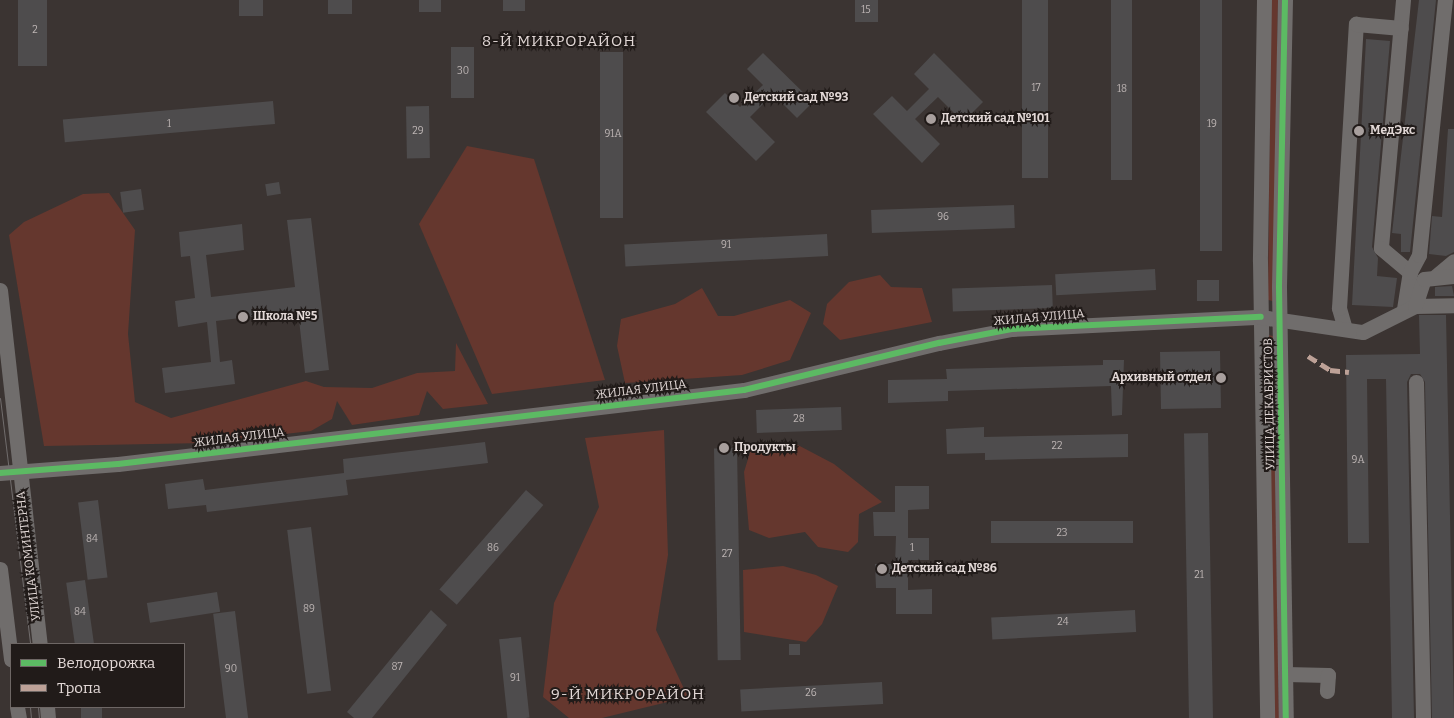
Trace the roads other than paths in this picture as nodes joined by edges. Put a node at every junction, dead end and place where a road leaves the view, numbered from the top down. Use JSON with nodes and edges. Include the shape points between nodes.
{"nodes":[{"id":1,"x":1264,"y":0,"type":"edge"},
{"id":2,"x":1285,"y":0,"type":"edge"},
{"id":3,"x":1403,"y":0,"type":"edge"},
{"id":4,"x":1445,"y":0,"type":"edge"},
{"id":5,"x":1401,"y":28,"type":"junction"},
{"id":6,"x":1454,"y":261,"type":"edge"},
{"id":7,"x":1410,"y":272,"type":"junction"},
{"id":8,"x":1434,"y":276,"type":"junction"},
{"id":9,"x":1454,"y":276,"type":"edge"},
{"id":10,"x":0,"y":290,"type":"edge"},
{"id":11,"x":1454,"y":305,"type":"edge"},
{"id":12,"x":1409,"y":307,"type":"junction"},
{"id":13,"x":1261,"y":317,"type":"junction"},
{"id":14,"x":1280,"y":318,"type":"junction"},
{"id":15,"x":1345,"y":329,"type":"junction"},
{"id":16,"x":1416,"y":382,"type":"dead end"},
{"id":17,"x":20,"y":471,"type":"junction"},
{"id":18,"x":0,"y":473,"type":"edge"},
{"id":19,"x":0,"y":569,"type":"edge"},
{"id":20,"x":40,"y":643,"type":"edge"},
{"id":21,"x":10,"y":651,"type":"edge"},
{"id":22,"x":1286,"y":674,"type":"junction"},
{"id":23,"x":1328,"y":691,"type":"dead end"},
{"id":24,"x":1267,"y":718,"type":"edge"},
{"id":25,"x":1286,"y":718,"type":"edge"},
{"id":26,"x":1424,"y":718,"type":"edge"}],
"edges":[{"from":1,"to":13,"type":"street","name":"УЛИЦА ДЕКАБРИСТОВ"},
{"from":2,"to":14,"type":"street","name":"УЛИЦА ДЕКАБРИСТОВ"},
{"from":3,"to":5,"type":"street"},
{"from":4,"to":7,"type":"street","via":[[1419,255]]},
{"from":5,"to":7,"type":"street","via":[[1381,248]]},
{"from":5,"to":15,"type":"street","via":[[1356,24],[1339,308]]},
{"from":6,"to":8,"type":"street"},
{"from":7,"to":12,"type":"street"},
{"from":8,"to":9,"type":"street"},
{"from":8,"to":12,"type":"street","via":[[1424,279]]},
{"from":10,"to":17,"type":"street","name":"УЛИЦА КОМИНТЕРНА"},
{"from":11,"to":12,"type":"street"},
{"from":12,"to":15,"type":"street","name":"ЖИЛАЯ УЛИЦА","via":[[1364,332]]},
{"from":13,"to":14,"type":"street","name":"ЖИЛАЯ УЛИЦА"},
{"from":13,"to":17,"type":"street","name":"ЖИЛАЯ УЛИЦА","via":[[1012,329],[939,343],[744,390],[118,464]]},
{"from":13,"to":24,"type":"street","name":"УЛИЦА ДЕКАБРИСТОВ"},
{"from":14,"to":15,"type":"street","name":"ЖИЛАЯ УЛИЦА"},
{"from":14,"to":22,"type":"street","name":"УЛИЦА ДЕКАБРИСТОВ"},
{"from":16,"to":26,"type":"street"},
{"from":17,"to":18,"type":"street","name":"ЖИЛАЯ УЛИЦА"},
{"from":17,"to":20,"type":"street","name":"УЛИЦА КОМИНТЕРНА"},
{"from":19,"to":21,"type":"street"},
{"from":22,"to":23,"type":"street","via":[[1328,674]]},
{"from":22,"to":25,"type":"street","name":"УЛИЦА ДЕКАБРИСТОВ"}]}
